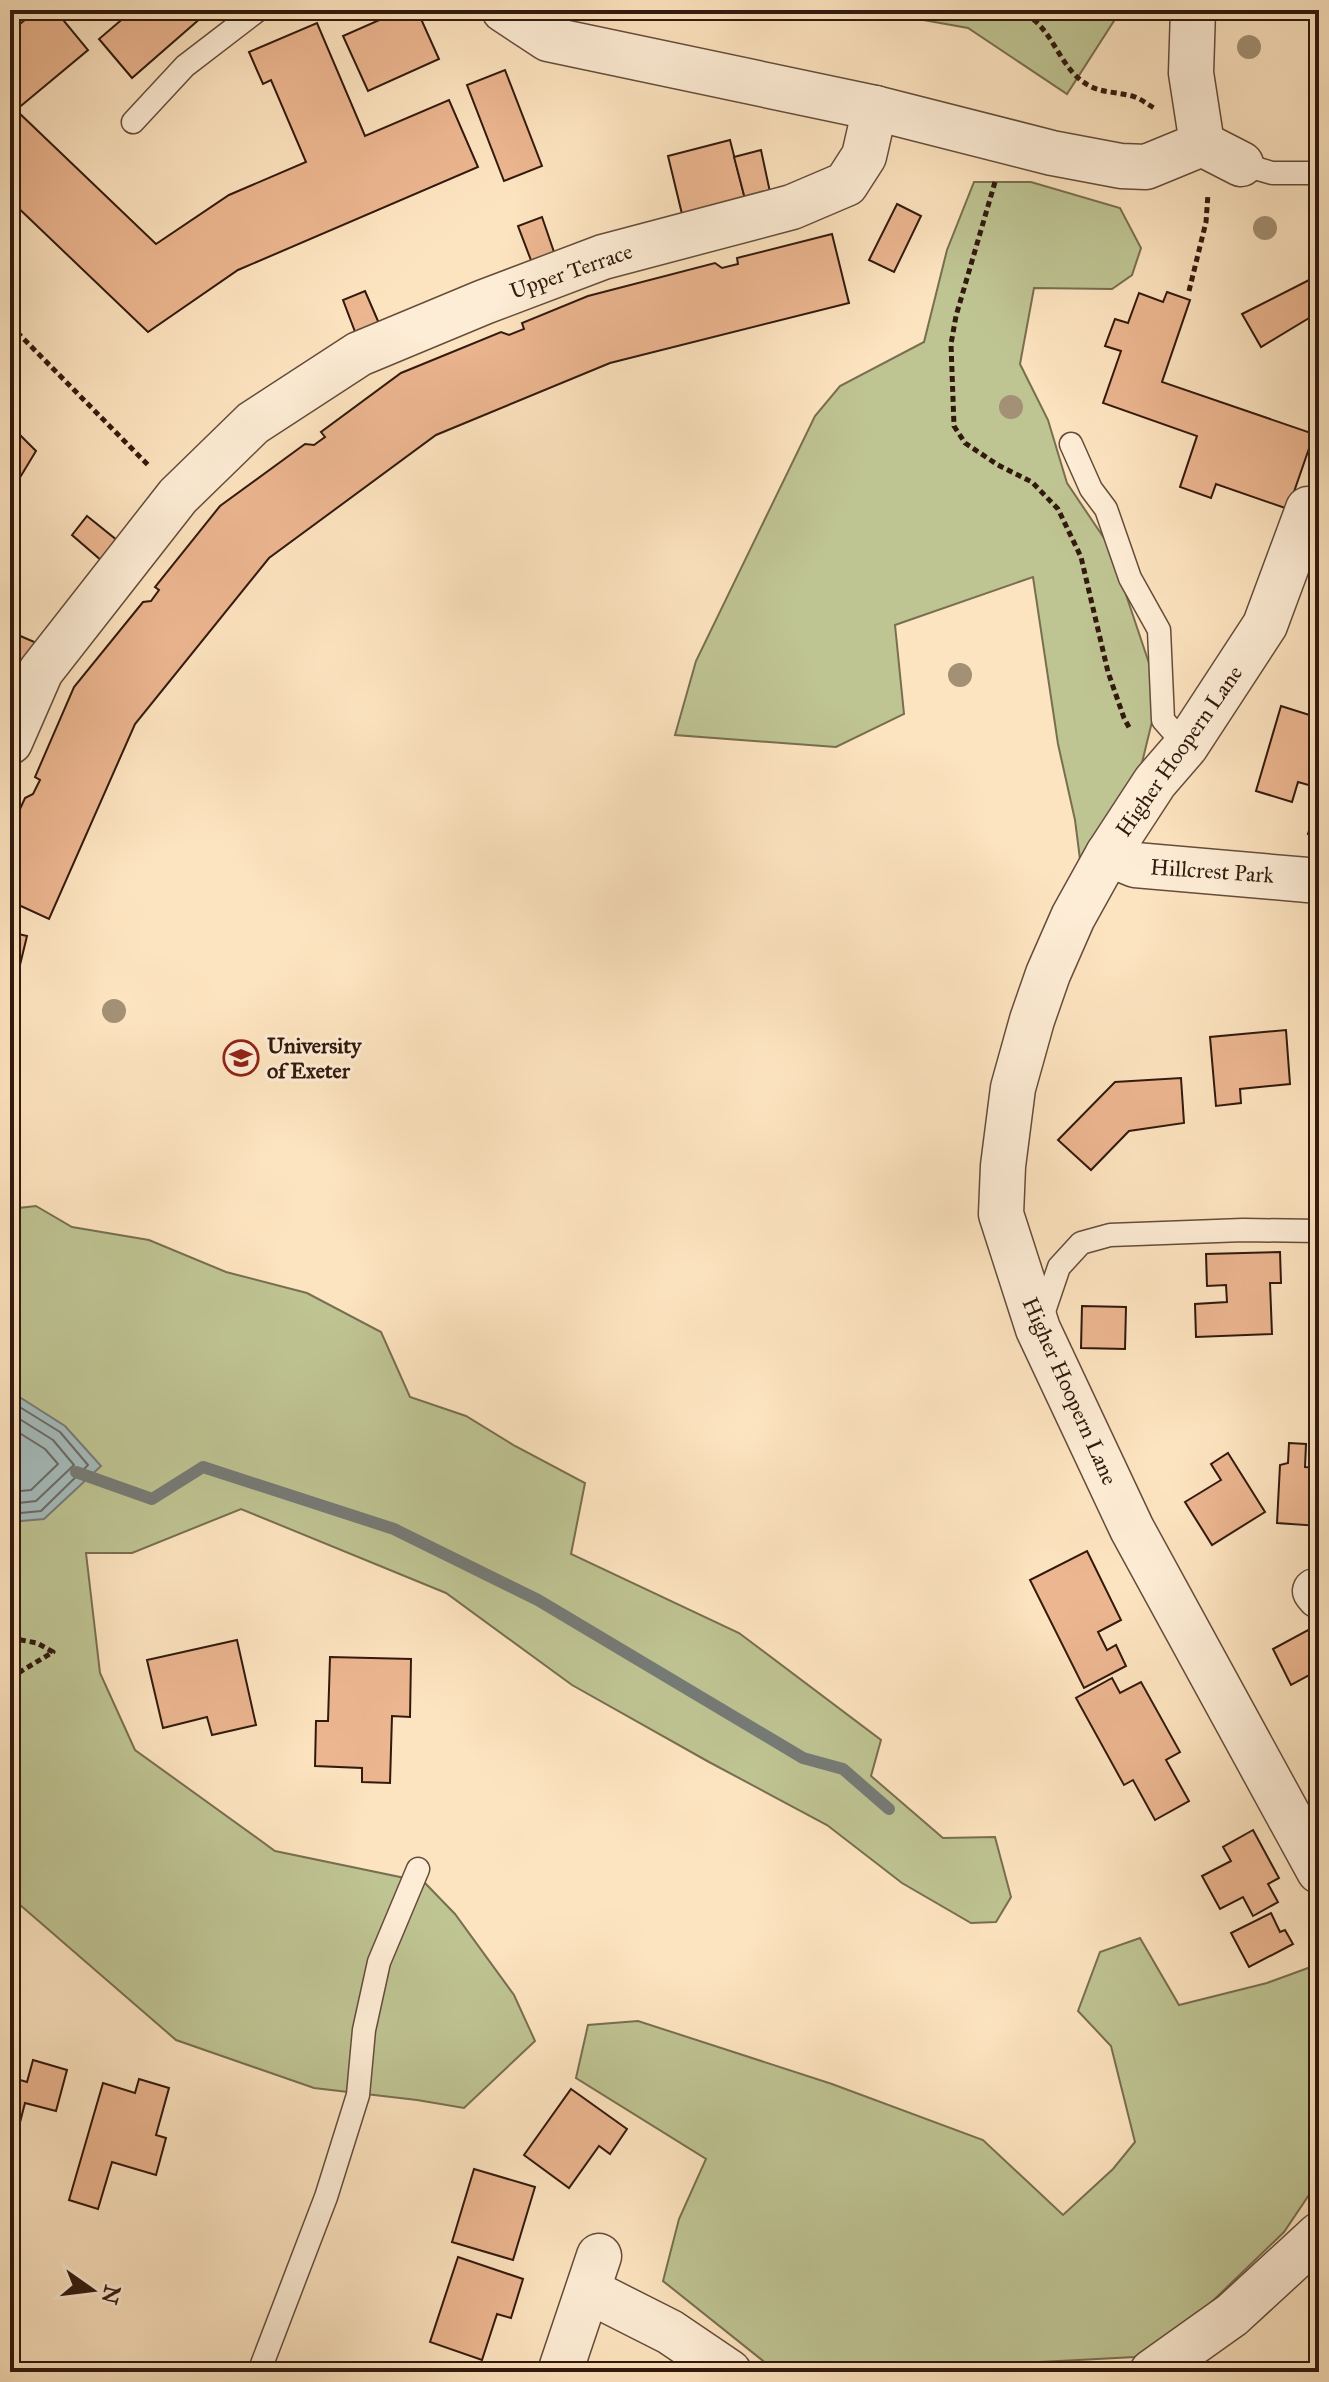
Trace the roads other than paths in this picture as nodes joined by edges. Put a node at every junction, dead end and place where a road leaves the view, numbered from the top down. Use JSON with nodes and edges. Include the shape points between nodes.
{"nodes":[{"id":1,"x":258,"y":10,"type":"edge"},
{"id":2,"x":504,"y":10,"type":"edge"},
{"id":3,"x":1193,"y":10,"type":"edge"},
{"id":4,"x":875,"y":108,"type":"junction"},
{"id":5,"x":133,"y":122,"type":"dead end"},
{"id":6,"x":1215,"y":147,"type":"junction"},
{"id":7,"x":1319,"y":173,"type":"edge"},
{"id":8,"x":1071,"y":444,"type":"dead end"},
{"id":9,"x":1313,"y":498,"type":"edge"},
{"id":10,"x":10,"y":742,"type":"edge"},
{"id":11,"x":1173,"y":762,"type":"junction"},
{"id":12,"x":1108,"y":854,"type":"junction"},
{"id":13,"x":1319,"y":881,"type":"edge"},
{"id":14,"x":1319,"y":1231,"type":"edge"},
{"id":15,"x":1038,"y":1329,"type":"junction"},
{"id":16,"x":418,"y":1869,"type":"dead end"},
{"id":17,"x":1319,"y":1871,"type":"edge"},
{"id":18,"x":1319,"y":2235,"type":"edge"},
{"id":19,"x":259,"y":2372,"type":"edge"},
{"id":20,"x":560,"y":2372,"type":"edge"},
{"id":21,"x":729,"y":2372,"type":"edge"},
{"id":22,"x":1152,"y":2372,"type":"edge"}],
"edges":[{"from":1,"to":5,"type":"lane","via":[[185,66]]},
{"from":2,"to":4,"type":"street","via":[[548,39]]},
{"from":3,"to":6,"type":"street","via":[[1191,73]]},
{"from":4,"to":6,"type":"street","via":[[1121,166],[1146,167]]},
{"from":4,"to":10,"type":"street","name":"Upper Terrace","via":[[864,156],[846,184],[792,207],[603,257],[359,354],[253,423],[178,496],[41,671]]},
{"from":6,"to":7,"type":"lane","via":[[1272,173]]},
{"from":8,"to":11,"type":"lane","via":[[1159,630],[1163,720]]},
{"from":9,"to":11,"type":"street","name":"Higher Hoopern Lane","via":[[1265,625]]},
{"from":11,"to":12,"type":"street","name":"Higher Hoopern Lane"},
{"from":12,"to":13,"type":"street","name":"Hillcrest Park","via":[[1135,865]]},
{"from":12,"to":15,"type":"street","name":"Higher Hoopern Lane","via":[[1048,974],[1013,1088],[1001,1214]]},
{"from":14,"to":15,"type":"lane","via":[[1110,1235],[1081,1243],[1059,1267]]},
{"from":15,"to":17,"type":"street","name":"Higher Hoopern Lane","via":[[1132,1529]]},
{"from":16,"to":19,"type":"lane","via":[[379,1962],[364,2030],[358,2095],[326,2197]]},
{"from":18,"to":22,"type":"street","via":[[1232,2315]]},
{"from":20,"to":21,"type":"street","via":[[594,2274]]}]}
